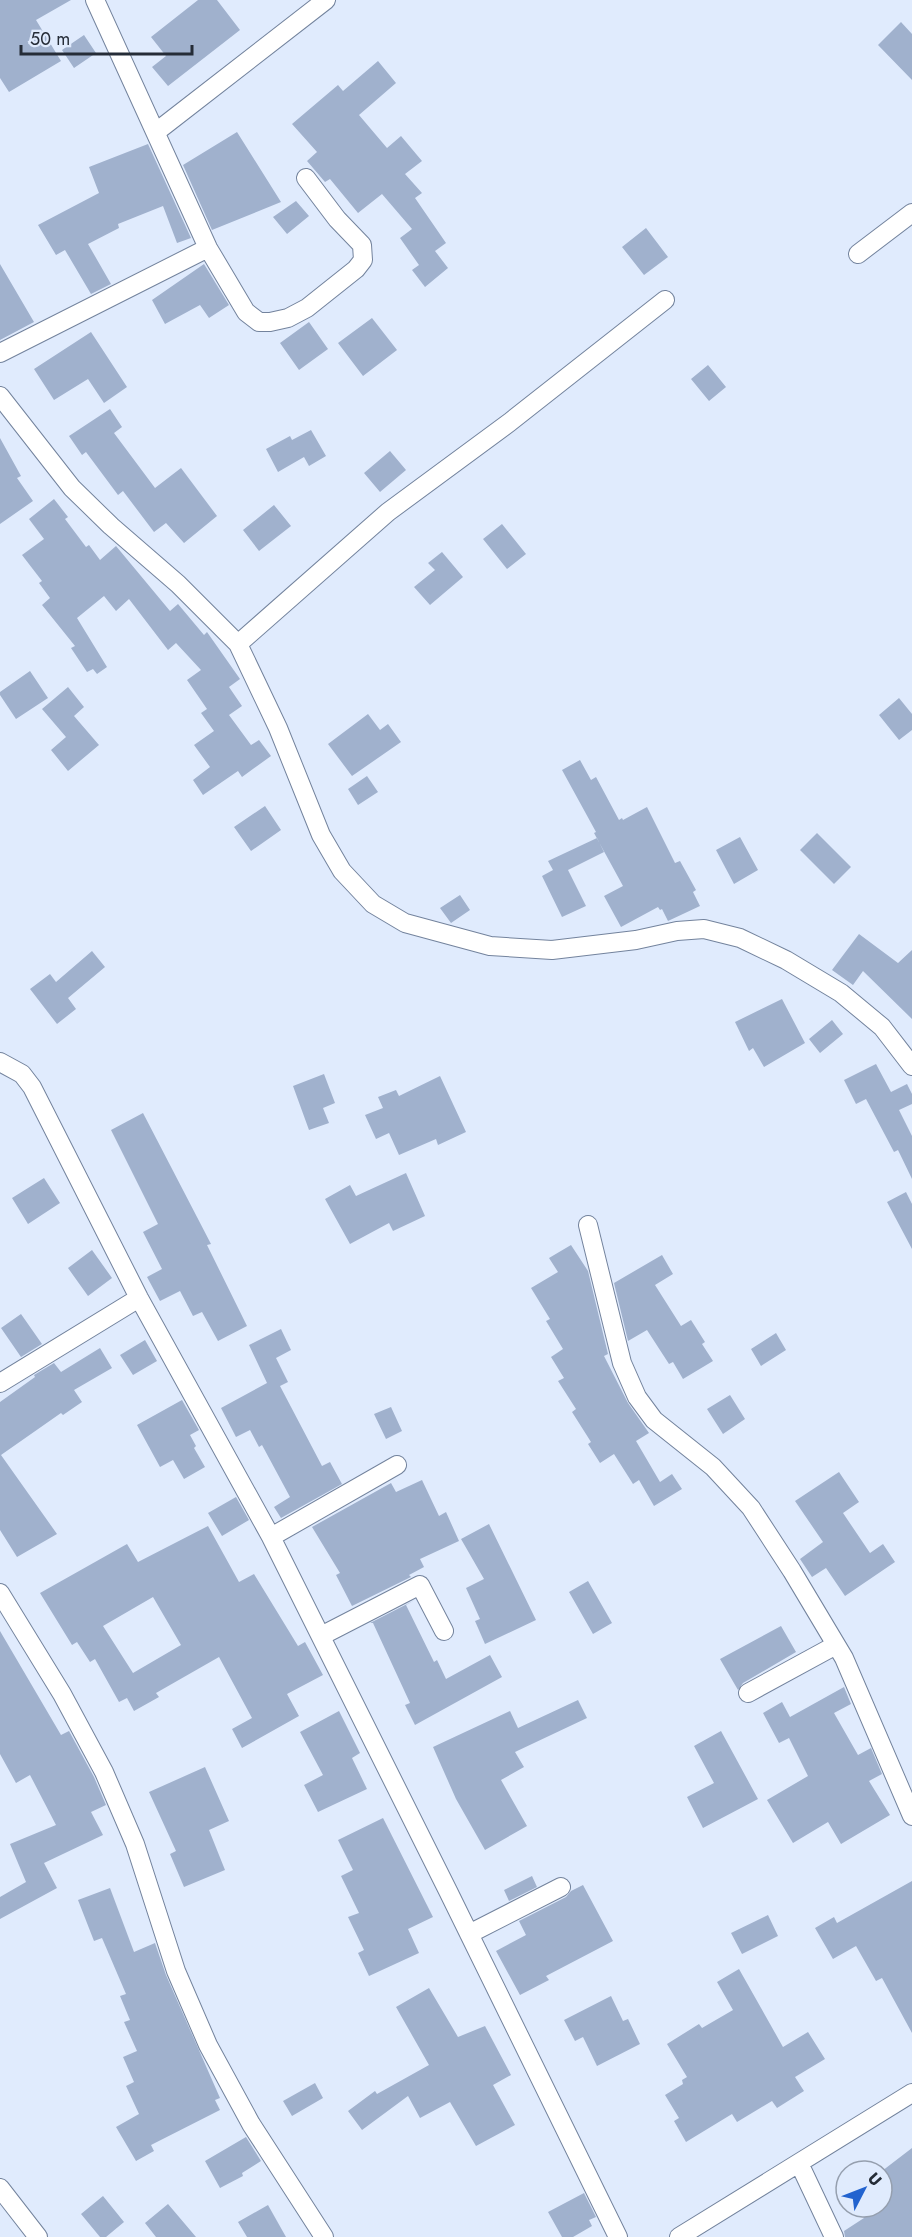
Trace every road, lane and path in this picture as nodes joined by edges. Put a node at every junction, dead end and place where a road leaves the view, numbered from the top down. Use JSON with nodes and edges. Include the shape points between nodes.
{"nodes":[{"id":1,"x":94,"y":0,"type":"edge"},
{"id":2,"x":326,"y":0,"type":"edge"},
{"id":3,"x":156,"y":132,"type":"junction"},
{"id":4,"x":306,"y":178,"type":"dead end"},
{"id":5,"x":912,"y":213,"type":"edge"},
{"id":6,"x":208,"y":248,"type":"junction"},
{"id":7,"x":858,"y":254,"type":"dead end"},
{"id":8,"x":665,"y":300,"type":"dead end"},
{"id":9,"x":0,"y":353,"type":"edge"},
{"id":10,"x":0,"y":396,"type":"edge"},
{"id":11,"x":238,"y":644,"type":"junction"},
{"id":12,"x":0,"y":1062,"type":"edge"},
{"id":13,"x":912,"y":1065,"type":"edge"},
{"id":14,"x":588,"y":1225,"type":"dead end"},
{"id":15,"x":139,"y":1298,"type":"junction"},
{"id":16,"x":0,"y":1383,"type":"edge"},
{"id":17,"x":397,"y":1465,"type":"dead end"},
{"id":18,"x":271,"y":1537,"type":"junction"},
{"id":19,"x":0,"y":1593,"type":"edge"},
{"id":20,"x":444,"y":1631,"type":"dead end"},
{"id":21,"x":321,"y":1636,"type":"junction"},
{"id":22,"x":836,"y":1645,"type":"junction"},
{"id":23,"x":748,"y":1693,"type":"dead end"},
{"id":24,"x":912,"y":1816,"type":"edge"},
{"id":25,"x":561,"y":1887,"type":"dead end"},
{"id":26,"x":469,"y":1934,"type":"junction"},
{"id":27,"x":912,"y":2093,"type":"edge"},
{"id":28,"x":799,"y":2163,"type":"junction"},
{"id":29,"x":0,"y":2188,"type":"edge"},
{"id":30,"x":38,"y":2237,"type":"edge"},
{"id":31,"x":324,"y":2237,"type":"edge"},
{"id":32,"x":618,"y":2237,"type":"edge"},
{"id":33,"x":680,"y":2237,"type":"edge"},
{"id":34,"x":834,"y":2237,"type":"edge"}],
"edges":[{"from":1,"to":3,"type":"street"},
{"from":2,"to":3,"type":"street"},
{"from":3,"to":6,"type":"street"},
{"from":4,"to":6,"type":"street","via":[[364,252],[356,269],[307,308],[288,318],[259,322],[246,312]]},
{"from":5,"to":7,"type":"street"},
{"from":6,"to":9,"type":"street"},
{"from":8,"to":11,"type":"street","via":[[388,512]]},
{"from":10,"to":11,"type":"street","via":[[72,488]]},
{"from":11,"to":13,"type":"street","via":[[278,728],[321,835],[342,871],[373,904],[405,923],[490,946],[552,950],[704,929],[740,938],[840,993],[882,1027]]},
{"from":12,"to":15,"type":"street","via":[[22,1074],[32,1087]]},
{"from":14,"to":22,"type":"street","via":[[622,1363],[637,1397],[654,1420],[713,1467],[751,1508]]},
{"from":15,"to":16,"type":"street"},
{"from":15,"to":18,"type":"street"},
{"from":17,"to":18,"type":"street"},
{"from":18,"to":21,"type":"street"},
{"from":19,"to":31,"type":"street","via":[[104,1772],[135,1844],[176,1971],[208,2045],[251,2124]]},
{"from":20,"to":21,"type":"street","via":[[420,1585]]},
{"from":21,"to":26,"type":"street"},
{"from":22,"to":23,"type":"street"},
{"from":22,"to":24,"type":"street"},
{"from":25,"to":26,"type":"street"},
{"from":26,"to":32,"type":"street"},
{"from":27,"to":28,"type":"street"},
{"from":28,"to":33,"type":"street"},
{"from":28,"to":34,"type":"street"},
{"from":29,"to":30,"type":"street"}]}
